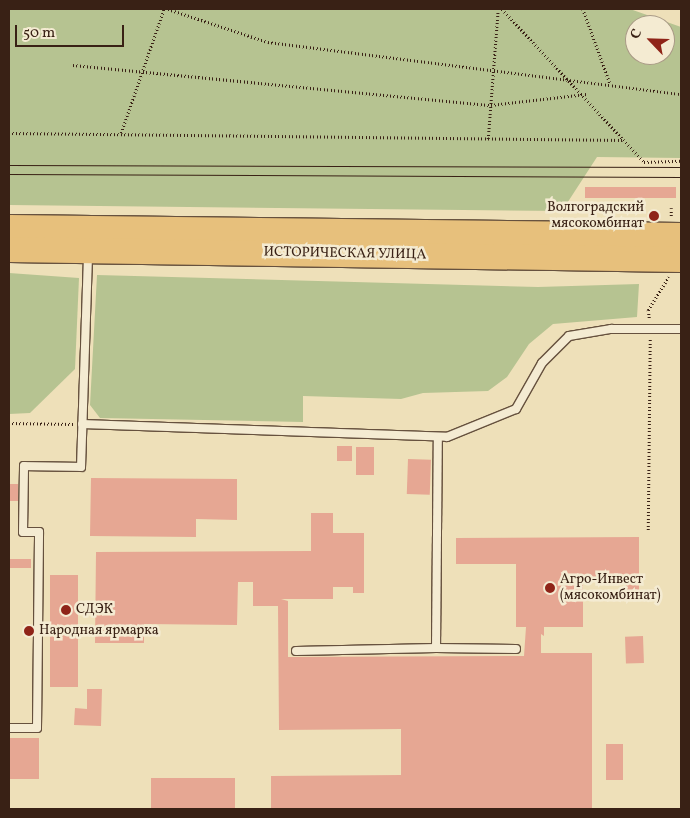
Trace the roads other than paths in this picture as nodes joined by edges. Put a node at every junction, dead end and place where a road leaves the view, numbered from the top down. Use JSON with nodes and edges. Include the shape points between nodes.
{"nodes":[{"id":1,"x":9,"y":227,"type":"edge"},
{"id":2,"x":681,"y":235,"type":"edge"},
{"id":3,"x":9,"y":249,"type":"edge"},
{"id":4,"x":88,"y":250,"type":"junction"},
{"id":5,"x":681,"y":259,"type":"edge"},
{"id":6,"x":681,"y":329,"type":"edge"},
{"id":7,"x":82,"y":424,"type":"junction"},
{"id":8,"x":438,"y":438,"type":"junction"},
{"id":9,"x":436,"y":648,"type":"junction"},
{"id":10,"x":516,"y":649,"type":"dead end"},
{"id":11,"x":296,"y":651,"type":"dead end"},
{"id":12,"x":9,"y":728,"type":"edge"}],
"edges":[{"from":1,"to":2,"type":"highway","name":"ИСТОРИЧЕСКАЯ УЛИЦА"},
{"from":3,"to":4,"type":"highway","name":"ИСТОРИЧЕСКАЯ УЛИЦА"},
{"from":4,"to":5,"type":"highway","name":"ИСТОРИЧЕСКАЯ УЛИЦА"},
{"from":4,"to":7,"type":"lane"},
{"from":6,"to":8,"type":"lane","via":[[569,336],[542,362],[516,409]]},
{"from":7,"to":8,"type":"lane","via":[[319,430]]},
{"from":7,"to":12,"type":"lane","via":[[82,467],[24,466],[23,532],[39,532],[37,728]]},
{"from":8,"to":9,"type":"lane"},
{"from":9,"to":10,"type":"lane"},
{"from":9,"to":11,"type":"lane"}]}
